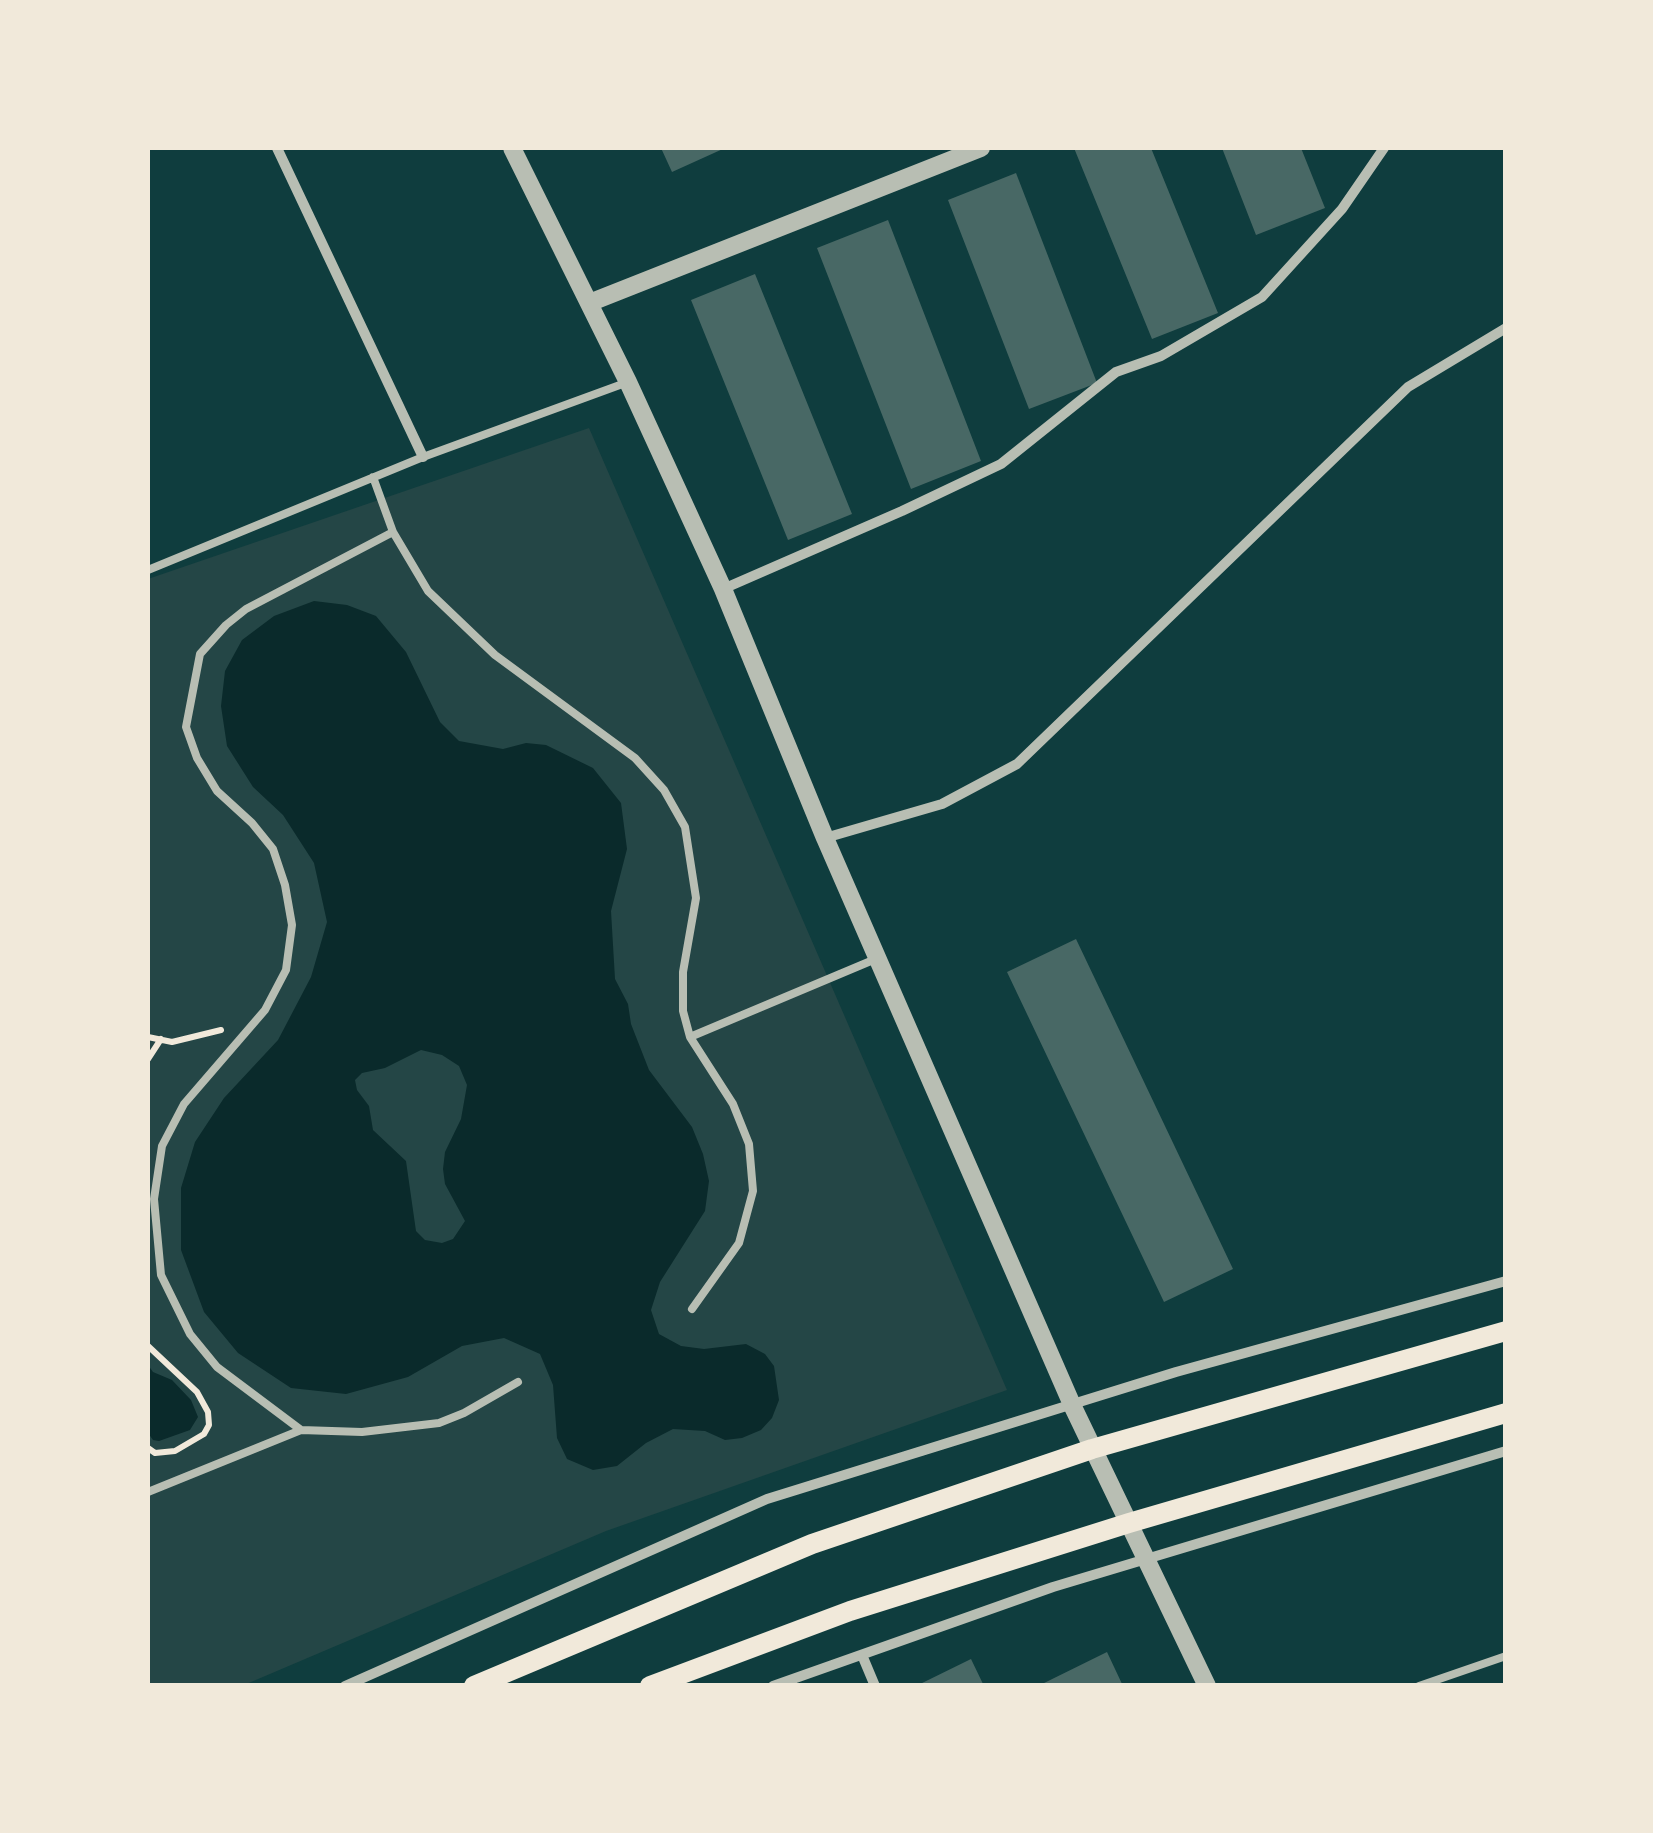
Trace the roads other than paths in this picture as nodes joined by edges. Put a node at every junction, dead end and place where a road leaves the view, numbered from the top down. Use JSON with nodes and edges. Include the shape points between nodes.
{"nodes":[{"id":1,"x":276,"y":148,"type":"edge"},
{"id":2,"x":512,"y":148,"type":"edge"},
{"id":3,"x":981,"y":148,"type":"edge"},
{"id":4,"x":1384,"y":148,"type":"edge"},
{"id":5,"x":589,"y":303,"type":"junction"},
{"id":6,"x":1506,"y":328,"type":"edge"},
{"id":7,"x":628,"y":382,"type":"junction"},
{"id":8,"x":423,"y":457,"type":"junction"},
{"id":9,"x":372,"y":477,"type":"junction"},
{"id":10,"x":393,"y":532,"type":"junction"},
{"id":11,"x":148,"y":570,"type":"edge"},
{"id":12,"x":723,"y":589,"type":"junction"},
{"id":13,"x":825,"y":838,"type":"junction"},
{"id":14,"x":878,"y":958,"type":"junction"},
{"id":15,"x":690,"y":1038,"type":"junction"},
{"id":16,"x":1506,"y":1281,"type":"edge"},
{"id":17,"x":692,"y":1308,"type":"dead end"},
{"id":18,"x":1506,"y":1331,"type":"edge"},
{"id":19,"x":518,"y":1382,"type":"dead end"},
{"id":20,"x":1073,"y":1406,"type":"junction"},
{"id":21,"x":1506,"y":1414,"type":"edge"},
{"id":22,"x":301,"y":1430,"type":"junction"},
{"id":23,"x":1092,"y":1449,"type":"junction"},
{"id":24,"x":1506,"y":1451,"type":"edge"},
{"id":25,"x":148,"y":1492,"type":"edge"},
{"id":26,"x":1129,"y":1524,"type":"junction"},
{"id":27,"x":1146,"y":1559,"type":"junction"},
{"id":28,"x":862,"y":1654,"type":"junction"},
{"id":29,"x":1506,"y":1656,"type":"edge"},
{"id":30,"x":345,"y":1686,"type":"edge"},
{"id":31,"x":474,"y":1686,"type":"edge"},
{"id":32,"x":650,"y":1686,"type":"edge"},
{"id":33,"x":774,"y":1686,"type":"edge"},
{"id":34,"x":875,"y":1686,"type":"edge"},
{"id":35,"x":1207,"y":1686,"type":"edge"},
{"id":36,"x":1418,"y":1686,"type":"edge"}],
"edges":[{"from":1,"to":8,"type":"street"},
{"from":2,"to":5,"type":"street"},
{"from":3,"to":5,"type":"street"},
{"from":4,"to":12,"type":"street","via":[[1342,209],[1262,297],[1161,356],[1116,372],[1000,464]]},
{"from":5,"to":7,"type":"street"},
{"from":6,"to":13,"type":"street","via":[[1408,387],[1016,764],[942,804]]},
{"from":7,"to":8,"type":"lane"},
{"from":7,"to":12,"type":"street"},
{"from":8,"to":9,"type":"lane"},
{"from":9,"to":10,"type":"lane"},
{"from":9,"to":11,"type":"lane"},
{"from":10,"to":15,"type":"lane","via":[[428,591],[454,619],[636,758],[664,790],[685,827],[693,861],[696,898],[683,972]]},
{"from":10,"to":22,"type":"lane","via":[[226,625],[200,654],[186,727],[216,791],[273,850],[292,925],[286,970],[266,1010],[184,1104],[162,1146],[154,1199],[161,1275],[190,1334],[217,1367]]},
{"from":12,"to":13,"type":"street"},
{"from":13,"to":14,"type":"street"},
{"from":14,"to":15,"type":"lane"},
{"from":14,"to":20,"type":"street"},
{"from":15,"to":17,"type":"lane","via":[[733,1104],[749,1144],[753,1191],[739,1243]]},
{"from":16,"to":20,"type":"street"},
{"from":18,"to":23,"type":"main road"},
{"from":19,"to":22,"type":"lane","via":[[439,1423],[362,1432]]},
{"from":20,"to":23,"type":"street"},
{"from":20,"to":30,"type":"street","via":[[767,1499]]},
{"from":21,"to":26,"type":"main road"},
{"from":22,"to":25,"type":"lane"},
{"from":23,"to":26,"type":"street"},
{"from":23,"to":31,"type":"main road","via":[[812,1544]]},
{"from":24,"to":27,"type":"street"},
{"from":26,"to":27,"type":"street"},
{"from":26,"to":32,"type":"main road","via":[[850,1610]]},
{"from":27,"to":28,"type":"street"},
{"from":27,"to":35,"type":"street"},
{"from":28,"to":33,"type":"street"},
{"from":28,"to":34,"type":"street"},
{"from":29,"to":36,"type":"lane"}]}
